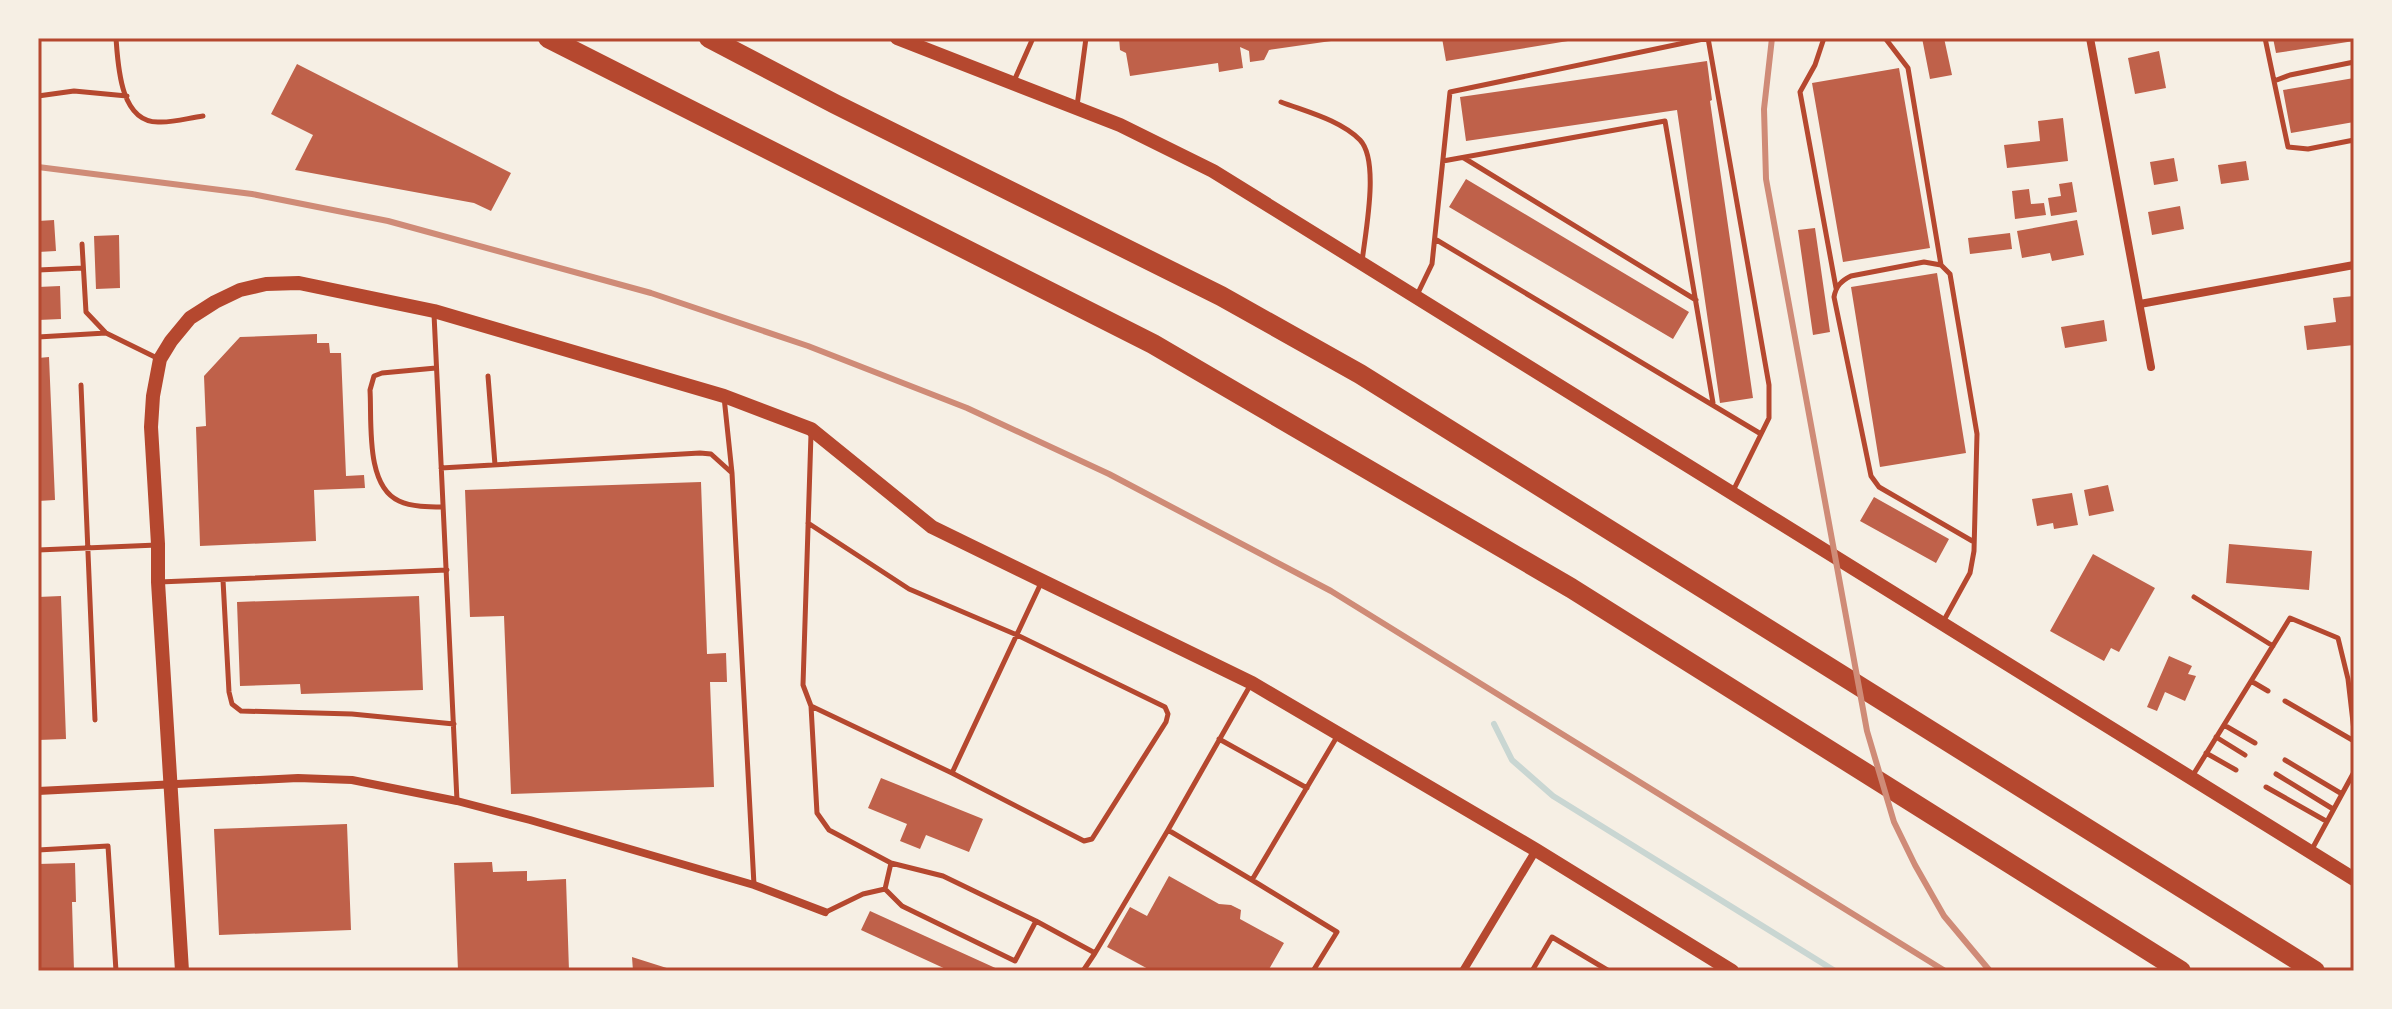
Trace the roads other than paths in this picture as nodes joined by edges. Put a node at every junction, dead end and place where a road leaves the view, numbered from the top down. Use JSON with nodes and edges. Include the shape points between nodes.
{"nodes":[{"id":1,"x":116,"y":38,"type":"edge"},
{"id":2,"x":548,"y":38,"type":"edge"},
{"id":3,"x":709,"y":38,"type":"edge"},
{"id":4,"x":897,"y":38,"type":"edge"},
{"id":5,"x":1033,"y":38,"type":"edge"},
{"id":6,"x":1086,"y":38,"type":"edge"},
{"id":7,"x":1824,"y":38,"type":"edge"},
{"id":8,"x":1885,"y":38,"type":"edge"},
{"id":9,"x":2090,"y":38,"type":"edge"},
{"id":10,"x":2265,"y":38,"type":"edge"},
{"id":11,"x":2354,"y":62,"type":"edge"},
{"id":12,"x":2274,"y":81,"type":"junction"},
{"id":13,"x":1013,"y":82,"type":"junction"},
{"id":14,"x":38,"y":96,"type":"edge"},
{"id":15,"x":127,"y":96,"type":"junction"},
{"id":16,"x":1281,"y":102,"type":"dead end"},
{"id":17,"x":1077,"y":107,"type":"junction"},
{"id":18,"x":203,"y":116,"type":"dead end"},
{"id":19,"x":2354,"y":140,"type":"edge"},
{"id":20,"x":1463,"y":158,"type":"junction"},
{"id":21,"x":1443,"y":161,"type":"junction"},
{"id":22,"x":1435,"y":239,"type":"junction"},
{"id":23,"x":82,"y":244,"type":"dead end"},
{"id":24,"x":1362,"y":263,"type":"junction"},
{"id":25,"x":1941,"y":265,"type":"junction"},
{"id":26,"x":2354,"y":265,"type":"edge"},
{"id":27,"x":83,"y":268,"type":"junction"},
{"id":28,"x":38,"y":270,"type":"edge"},
{"id":29,"x":1836,"y":288,"type":"junction"},
{"id":30,"x":1416,"y":296,"type":"junction"},
{"id":31,"x":1696,"y":300,"type":"junction"},
{"id":32,"x":2140,"y":304,"type":"junction"},
{"id":33,"x":434,"y":311,"type":"junction"},
{"id":34,"x":106,"y":333,"type":"junction"},
{"id":35,"x":38,"y":337,"type":"edge"},
{"id":36,"x":160,"y":359,"type":"junction"},
{"id":37,"x":2151,"y":367,"type":"dead end"},
{"id":38,"x":436,"y":368,"type":"junction"},
{"id":39,"x":488,"y":376,"type":"dead end"},
{"id":40,"x":81,"y":385,"type":"dead end"},
{"id":41,"x":724,"y":396,"type":"junction"},
{"id":42,"x":1713,"y":403,"type":"junction"},
{"id":43,"x":811,"y":429,"type":"junction"},
{"id":44,"x":1761,"y":434,"type":"junction"},
{"id":45,"x":495,"y":465,"type":"junction"},
{"id":46,"x":441,"y":468,"type":"junction"},
{"id":47,"x":732,"y":473,"type":"junction"},
{"id":48,"x":1732,"y":492,"type":"junction"},
{"id":49,"x":443,"y":507,"type":"junction"},
{"id":50,"x":808,"y":523,"type":"junction"},
{"id":51,"x":1974,"y":542,"type":"junction"},
{"id":52,"x":158,"y":544,"type":"junction"},
{"id":53,"x":88,"y":548,"type":"junction"},
{"id":54,"x":38,"y":550,"type":"edge"},
{"id":55,"x":447,"y":570,"type":"junction"},
{"id":56,"x":223,"y":580,"type":"junction"},
{"id":57,"x":1042,"y":580,"type":"junction"},
{"id":58,"x":158,"y":582,"type":"junction"},
{"id":59,"x":2194,"y":597,"type":"dead end"},
{"id":60,"x":1942,"y":623,"type":"junction"},
{"id":61,"x":1017,"y":635,"type":"junction"},
{"id":62,"x":2273,"y":646,"type":"junction"},
{"id":63,"x":2251,"y":681,"type":"junction"},
{"id":64,"x":1252,"y":683,"type":"junction"},
{"id":65,"x":2268,"y":691,"type":"dead end"},
{"id":66,"x":2285,"y":701,"type":"dead end"},
{"id":67,"x":811,"y":706,"type":"junction"},
{"id":68,"x":95,"y":720,"type":"dead end"},
{"id":69,"x":454,"y":724,"type":"junction"},
{"id":70,"x":2224,"y":725,"type":"junction"},
{"id":71,"x":2354,"y":731,"type":"edge"},
{"id":72,"x":1339,"y":734,"type":"junction"},
{"id":73,"x":2216,"y":737,"type":"junction"},
{"id":74,"x":1219,"y":739,"type":"junction"},
{"id":75,"x":2354,"y":741,"type":"edge"},
{"id":76,"x":2255,"y":743,"type":"dead end"},
{"id":77,"x":2206,"y":753,"type":"junction"},
{"id":78,"x":2245,"y":755,"type":"dead end"},
{"id":79,"x":2285,"y":760,"type":"dead end"},
{"id":80,"x":2236,"y":770,"type":"dead end"},
{"id":81,"x":2354,"y":772,"type":"edge"},
{"id":82,"x":952,"y":773,"type":"junction"},
{"id":83,"x":2276,"y":774,"type":"dead end"},
{"id":84,"x":2191,"y":777,"type":"junction"},
{"id":85,"x":171,"y":784,"type":"junction"},
{"id":86,"x":2266,"y":787,"type":"dead end"},
{"id":87,"x":1307,"y":788,"type":"junction"},
{"id":88,"x":38,"y":791,"type":"edge"},
{"id":89,"x":2342,"y":794,"type":"junction"},
{"id":90,"x":457,"y":801,"type":"junction"},
{"id":91,"x":2333,"y":809,"type":"junction"},
{"id":92,"x":2326,"y":821,"type":"junction"},
{"id":93,"x":1168,"y":830,"type":"junction"},
{"id":94,"x":38,"y":850,"type":"edge"},
{"id":95,"x":1536,"y":850,"type":"junction"},
{"id":96,"x":2310,"y":852,"type":"junction"},
{"id":97,"x":891,"y":863,"type":"junction"},
{"id":98,"x":2354,"y":879,"type":"edge"},
{"id":99,"x":1252,"y":880,"type":"junction"},
{"id":100,"x":754,"y":885,"type":"junction"},
{"id":101,"x":885,"y":889,"type":"junction"},
{"id":102,"x":825,"y":912,"type":"joint"},
{"id":103,"x":1036,"y":921,"type":"junction"},
{"id":104,"x":1095,"y":953,"type":"junction"},
{"id":105,"x":116,"y":971,"type":"edge"},
{"id":106,"x":182,"y":971,"type":"edge"},
{"id":107,"x":1083,"y":971,"type":"edge"},
{"id":108,"x":1313,"y":971,"type":"edge"},
{"id":109,"x":1463,"y":971,"type":"edge"},
{"id":110,"x":1532,"y":971,"type":"edge"},
{"id":111,"x":1609,"y":971,"type":"edge"},
{"id":112,"x":1732,"y":971,"type":"edge"},
{"id":113,"x":2181,"y":971,"type":"edge"},
{"id":114,"x":2315,"y":971,"type":"edge"}],
"edges":[{"from":1,"to":15,"type":"lane","via":[[119,80]]},
{"from":2,"to":113,"type":"highway","via":[[1153,344],[1571,588]]},
{"from":3,"to":114,"type":"highway","via":[[1221,296],[1360,374]]},
{"from":4,"to":13,"type":"street"},
{"from":5,"to":13,"type":"lane"},
{"from":6,"to":17,"type":"lane"},
{"from":7,"to":29,"type":"lane","via":[[1800,92]]},
{"from":8,"to":25,"type":"lane","via":[[1908,68]]},
{"from":9,"to":32,"type":"street"},
{"from":10,"to":12,"type":"lane"},
{"from":11,"to":12,"type":"lane"},
{"from":12,"to":19,"type":"lane","via":[[2288,147],[2308,149]]},
{"from":13,"to":17,"type":"street"},
{"from":14,"to":15,"type":"lane","via":[[74,91]]},
{"from":15,"to":18,"type":"lane","via":[[134,112],[154,123]]},
{"from":16,"to":24,"type":"lane","via":[[1339,125],[1368,152],[1370,194]]},
{"from":17,"to":24,"type":"street","via":[[1213,171]]},
{"from":20,"to":21,"type":"lane"},
{"from":20,"to":31,"type":"lane"},
{"from":20,"to":31,"type":"lane","via":[[1665,121]]},
{"from":21,"to":22,"type":"lane"},
{"from":21,"to":44,"type":"lane","via":[[1450,92],[1708,38],[1769,385],[1769,418]]},
{"from":22,"to":30,"type":"lane","via":[[1432,264]]},
{"from":22,"to":42,"type":"lane"},
{"from":23,"to":27,"type":"lane"},
{"from":24,"to":30,"type":"street"},
{"from":25,"to":29,"type":"lane","via":[[1924,262],[1851,276]]},
{"from":25,"to":51,"type":"lane","via":[[1950,274],[1977,434]]},
{"from":26,"to":32,"type":"street"},
{"from":27,"to":28,"type":"lane"},
{"from":27,"to":34,"type":"lane","via":[[86,312]]},
{"from":29,"to":51,"type":"lane","via":[[1871,476],[1879,487]]},
{"from":30,"to":48,"type":"street"},
{"from":31,"to":42,"type":"lane"},
{"from":32,"to":37,"type":"street"},
{"from":33,"to":36,"type":"street","via":[[299,283],[266,284],[240,290],[190,318]]},
{"from":33,"to":38,"type":"lane"},
{"from":33,"to":41,"type":"street"},
{"from":34,"to":35,"type":"lane"},
{"from":34,"to":36,"type":"lane"},
{"from":36,"to":52,"type":"street","via":[[151,427]]},
{"from":38,"to":46,"type":"lane"},
{"from":38,"to":49,"type":"lane","via":[[382,373],[374,376],[370,390],[375,473],[384,489],[398,501]]},
{"from":39,"to":45,"type":"lane"},
{"from":40,"to":53,"type":"lane"},
{"from":41,"to":43,"type":"street"},
{"from":41,"to":47,"type":"lane"},
{"from":42,"to":44,"type":"lane"},
{"from":43,"to":50,"type":"lane"},
{"from":43,"to":57,"type":"street","via":[[932,527]]},
{"from":44,"to":48,"type":"lane"},
{"from":45,"to":46,"type":"lane"},
{"from":45,"to":47,"type":"lane","via":[[700,453],[711,454]]},
{"from":46,"to":49,"type":"lane"},
{"from":47,"to":100,"type":"lane"},
{"from":48,"to":60,"type":"street"},
{"from":49,"to":55,"type":"lane"},
{"from":50,"to":61,"type":"lane","via":[[909,589]]},
{"from":50,"to":67,"type":"lane","via":[[803,685]]},
{"from":51,"to":60,"type":"lane","via":[[1970,573]]},
{"from":52,"to":53,"type":"lane"},
{"from":52,"to":58,"type":"street"},
{"from":53,"to":54,"type":"lane"},
{"from":53,"to":68,"type":"lane"},
{"from":55,"to":56,"type":"lane"},
{"from":55,"to":69,"type":"lane"},
{"from":56,"to":58,"type":"lane"},
{"from":56,"to":69,"type":"lane","via":[[229,692],[241,711]]},
{"from":57,"to":61,"type":"lane"},
{"from":57,"to":64,"type":"street"},
{"from":58,"to":85,"type":"street"},
{"from":59,"to":62,"type":"lane"},
{"from":60,"to":84,"type":"street"},
{"from":61,"to":82,"type":"lane"},
{"from":61,"to":82,"type":"lane","via":[[1165,707],[1166,722],[1092,839],[1084,841]]},
{"from":62,"to":63,"type":"lane"},
{"from":62,"to":71,"type":"lane","via":[[2290,618],[2338,638]]},
{"from":63,"to":65,"type":"lane"},
{"from":63,"to":70,"type":"lane"},
{"from":64,"to":72,"type":"street"},
{"from":64,"to":74,"type":"lane"},
{"from":66,"to":75,"type":"lane"},
{"from":67,"to":82,"type":"lane"},
{"from":67,"to":97,"type":"lane","via":[[817,813],[829,830]]},
{"from":69,"to":90,"type":"lane"},
{"from":70,"to":73,"type":"lane"},
{"from":70,"to":76,"type":"lane"},
{"from":72,"to":87,"type":"lane"},
{"from":72,"to":95,"type":"street"},
{"from":73,"to":77,"type":"lane"},
{"from":73,"to":78,"type":"lane"},
{"from":74,"to":87,"type":"lane"},
{"from":74,"to":93,"type":"lane"},
{"from":77,"to":80,"type":"lane"},
{"from":77,"to":84,"type":"lane"},
{"from":79,"to":89,"type":"lane"},
{"from":81,"to":89,"type":"lane"},
{"from":83,"to":91,"type":"lane"},
{"from":84,"to":96,"type":"street"},
{"from":85,"to":88,"type":"street"},
{"from":85,"to":90,"type":"street","via":[[323,778]]},
{"from":85,"to":106,"type":"street"},
{"from":86,"to":92,"type":"lane"},
{"from":87,"to":99,"type":"lane"},
{"from":89,"to":91,"type":"lane"},
{"from":90,"to":100,"type":"street"},
{"from":91,"to":92,"type":"lane"},
{"from":92,"to":96,"type":"lane"},
{"from":93,"to":99,"type":"lane"},
{"from":93,"to":104,"type":"lane"},
{"from":94,"to":105,"type":"lane","via":[[108,846]]},
{"from":95,"to":109,"type":"street"},
{"from":95,"to":112,"type":"street"},
{"from":96,"to":98,"type":"street"},
{"from":97,"to":101,"type":"lane"},
{"from":97,"to":103,"type":"lane","via":[[943,876]]},
{"from":99,"to":108,"type":"lane","via":[[1337,932]]},
{"from":100,"to":102,"type":"street"},
{"from":101,"to":102,"type":"lane"},
{"from":101,"to":103,"type":"lane","via":[[902,906],[1015,961]]},
{"from":103,"to":104,"type":"lane"},
{"from":104,"to":107,"type":"lane"},
{"from":110,"to":111,"type":"lane","via":[[1552,937]]}]}
